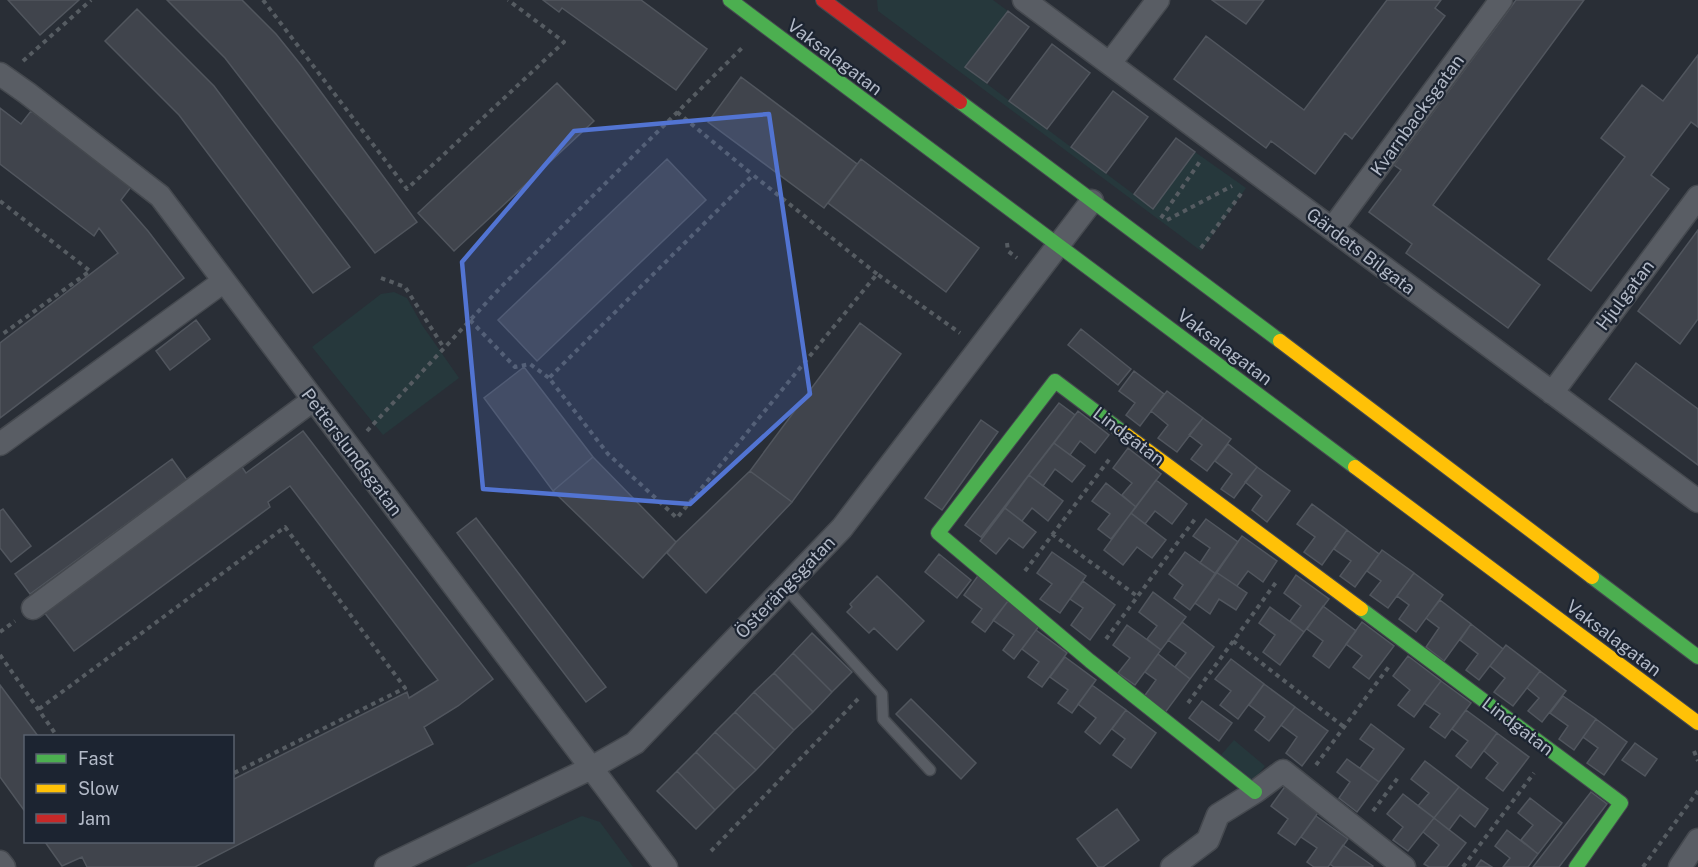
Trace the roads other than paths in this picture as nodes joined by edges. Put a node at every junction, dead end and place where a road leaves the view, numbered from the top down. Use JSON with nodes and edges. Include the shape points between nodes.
{"nodes":[{"id":1,"x":730,"y":0,"type":"edge"},
{"id":2,"x":1024,"y":0,"type":"edge"},
{"id":3,"x":1158,"y":0,"type":"edge"},
{"id":4,"x":1501,"y":0,"type":"edge"},
{"id":5,"x":832,"y":3,"type":"edge"},
{"id":6,"x":1110,"y":63,"type":"junction"},
{"id":7,"x":2,"y":76,"type":"edge"},
{"id":8,"x":1698,"y":197,"type":"edge"},
{"id":9,"x":1092,"y":201,"type":"junction"},
{"id":10,"x":1332,"y":229,"type":"junction"},
{"id":11,"x":1058,"y":246,"type":"junction"},
{"id":12,"x":224,"y":281,"type":"junction"},
{"id":13,"x":1552,"y":393,"type":"junction"},
{"id":14,"x":313,"y":400,"type":"junction"},
{"id":15,"x":0,"y":444,"type":"edge"},
{"id":16,"x":1698,"y":501,"type":"edge"},
{"id":17,"x":785,"y":587,"type":"junction"},
{"id":18,"x":33,"y":608,"type":"dead end"},
{"id":19,"x":1698,"y":657,"type":"edge"},
{"id":20,"x":1698,"y":723,"type":"edge"},
{"id":21,"x":591,"y":768,"type":"junction"},
{"id":22,"x":930,"y":770,"type":"dead end"},
{"id":23,"x":1255,"y":792,"type":"junction"},
{"id":24,"x":1698,"y":840,"type":"edge"},
{"id":25,"x":0,"y":862,"type":"edge"},
{"id":26,"x":4,"y":867,"type":"edge"},
{"id":27,"x":386,"y":867,"type":"edge"},
{"id":28,"x":666,"y":867,"type":"edge"},
{"id":29,"x":1172,"y":867,"type":"edge"},
{"id":30,"x":1404,"y":867,"type":"edge"},
{"id":31,"x":1576,"y":867,"type":"edge"},
{"id":32,"x":1680,"y":867,"type":"edge"}],
"edges":[{"from":1,"to":11,"type":"main road","name":"Vaksalagatan"},
{"from":2,"to":6,"type":"street","name":"Gärdets Bilgata"},
{"from":3,"to":6,"type":"street"},
{"from":4,"to":10,"type":"street","name":"Kvarnbacksgatan"},
{"from":5,"to":9,"type":"main road","name":"Vaksalagatan"},
{"from":6,"to":10,"type":"street","name":"Gärdets Bilgata"},
{"from":7,"to":12,"type":"street","name":"Petterslundsgatan","via":[[160,196]]},
{"from":8,"to":13,"type":"street","name":"Hjulgatan"},
{"from":9,"to":11,"type":"street","name":"Österängsgatan"},
{"from":9,"to":19,"type":"main road","name":"Vaksalagatan"},
{"from":10,"to":13,"type":"street","name":"Gärdets Bilgata"},
{"from":11,"to":17,"type":"street","name":"Österängsgatan","via":[[842,528]]},
{"from":11,"to":20,"type":"main road","name":"Vaksalagatan"},
{"from":12,"to":14,"type":"street","name":"Petterslundsgatan"},
{"from":12,"to":15,"type":"street"},
{"from":13,"to":16,"type":"street","name":"Gärdets Bilgata"},
{"from":14,"to":18,"type":"street"},
{"from":14,"to":21,"type":"street","name":"Petterslundsgatan"},
{"from":17,"to":21,"type":"street","name":"Österängsgatan","via":[[634,742]]},
{"from":17,"to":22,"type":"lane","via":[[882,694],[883,719]]},
{"from":21,"to":27,"type":"street","name":"Österängsgatan"},
{"from":21,"to":28,"type":"street","name":"Petterslundsgatan"},
{"from":23,"to":29,"type":"street","via":[[1218,815],[1208,840]]},
{"from":23,"to":30,"type":"street","via":[[1283,771]]},
{"from":23,"to":31,"type":"main road","name":"Lindgatan","via":[[938,533],[1055,381],[1621,803]]},
{"from":24,"to":32,"type":"street"},
{"from":25,"to":26,"type":"street"}]}
